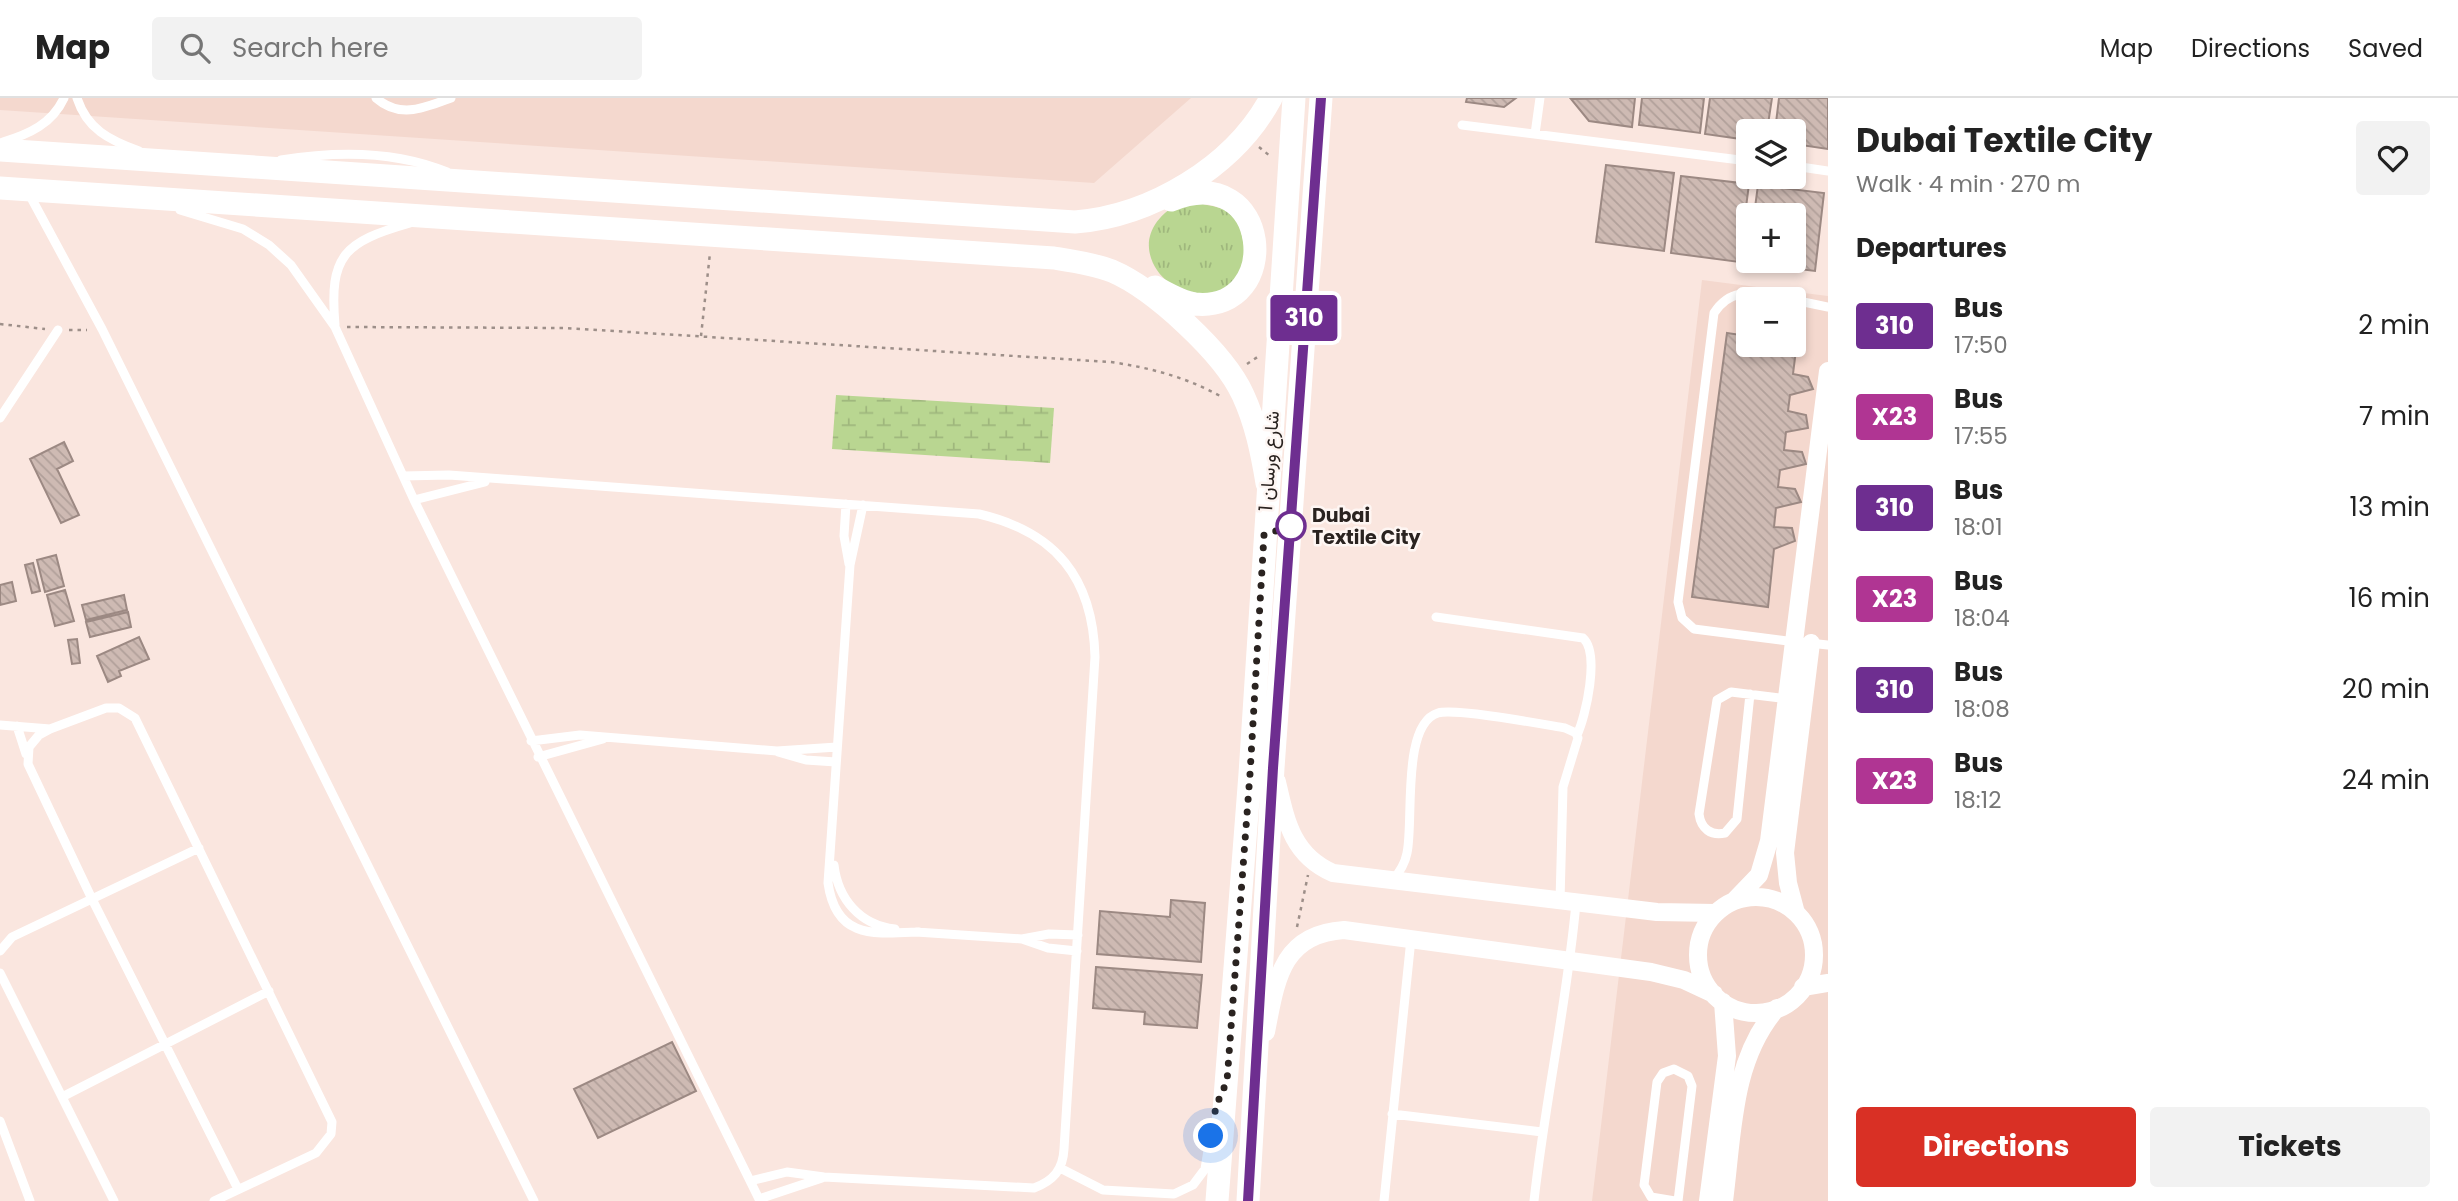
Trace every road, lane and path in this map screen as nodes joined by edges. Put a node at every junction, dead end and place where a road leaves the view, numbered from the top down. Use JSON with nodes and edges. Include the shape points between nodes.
{"nodes":[{"id":1,"x":64,"y":98,"type":"edge"},
{"id":2,"x":77,"y":98,"type":"edge"},
{"id":3,"x":376,"y":98,"type":"edge"},
{"id":4,"x":452,"y":98,"type":"edge"},
{"id":5,"x":1271,"y":98,"type":"edge"},
{"id":6,"x":1294,"y":98,"type":"edge"},
{"id":7,"x":1321,"y":98,"type":"edge"},
{"id":8,"x":1540,"y":98,"type":"edge"},
{"id":9,"x":1462,"y":125,"type":"dead end"},
{"id":10,"x":1535,"y":134,"type":"junction"},
{"id":11,"x":0,"y":143,"type":"edge"},
{"id":12,"x":0,"y":150,"type":"edge"},
{"id":13,"x":1736,"y":159,"type":"edge"},
{"id":14,"x":163,"y":160,"type":"junction"},
{"id":15,"x":1806,"y":168,"type":"edge"},
{"id":16,"x":1828,"y":171,"type":"edge"},
{"id":17,"x":0,"y":188,"type":"edge"},
{"id":18,"x":27,"y":190,"type":"junction"},
{"id":19,"x":132,"y":198,"type":"junction"},
{"id":20,"x":426,"y":218,"type":"junction"},
{"id":21,"x":1112,"y":218,"type":"junction"},
{"id":22,"x":712,"y":236,"type":"junction"},
{"id":23,"x":1113,"y":272,"type":"junction"},
{"id":24,"x":1736,"y":295,"type":"edge"},
{"id":25,"x":1806,"y":302,"type":"edge"},
{"id":26,"x":1828,"y":307,"type":"edge"},
{"id":27,"x":335,"y":327,"type":"junction"},
{"id":28,"x":58,"y":330,"type":"dead end"},
{"id":29,"x":701,"y":336,"type":"junction"},
{"id":30,"x":1828,"y":371,"type":"edge"},
{"id":31,"x":1232,"y":374,"type":"junction"},
{"id":32,"x":0,"y":418,"type":"edge"},
{"id":33,"x":403,"y":476,"type":"junction"},
{"id":34,"x":494,"y":480,"type":"junction"},
{"id":35,"x":1267,"y":483,"type":"junction"},
{"id":36,"x":414,"y":500,"type":"junction"},
{"id":37,"x":846,"y":504,"type":"junction"},
{"id":38,"x":863,"y":505,"type":"junction"},
{"id":39,"x":849,"y":565,"type":"junction"},
{"id":40,"x":1436,"y":617,"type":"dead end"},
{"id":41,"x":1811,"y":643,"type":"edge"},
{"id":42,"x":1750,"y":694,"type":"junction"},
{"id":43,"x":1796,"y":700,"type":"junction"},
{"id":44,"x":0,"y":725,"type":"edge"},
{"id":45,"x":17,"y":726,"type":"junction"},
{"id":46,"x":50,"y":729,"type":"junction"},
{"id":47,"x":1577,"y":735,"type":"junction"},
{"id":48,"x":604,"y":738,"type":"junction"},
{"id":49,"x":530,"y":741,"type":"junction"},
{"id":50,"x":837,"y":747,"type":"junction"},
{"id":51,"x":777,"y":751,"type":"junction"},
{"id":52,"x":26,"y":755,"type":"junction"},
{"id":53,"x":538,"y":757,"type":"junction"},
{"id":54,"x":836,"y":762,"type":"junction"},
{"id":55,"x":1273,"y":768,"type":"junction"},
{"id":56,"x":199,"y":848,"type":"junction"},
{"id":57,"x":832,"y":849,"type":"junction"},
{"id":58,"x":1308,"y":873,"type":"dead end"},
{"id":59,"x":1392,"y":881,"type":"junction"},
{"id":60,"x":92,"y":899,"type":"junction"},
{"id":61,"x":1734,"y":901,"type":"junction"},
{"id":62,"x":1568,"y":902,"type":"junction"},
{"id":63,"x":1716,"y":913,"type":"junction"},
{"id":64,"x":1796,"y":913,"type":"junction"},
{"id":65,"x":919,"y":932,"type":"junction"},
{"id":66,"x":1078,"y":935,"type":"junction"},
{"id":67,"x":1811,"y":936,"type":"junction"},
{"id":68,"x":1295,"y":937,"type":"dead end"},
{"id":69,"x":1022,"y":939,"type":"junction"},
{"id":70,"x":1411,"y":939,"type":"junction"},
{"id":71,"x":1828,"y":945,"type":"edge"},
{"id":72,"x":0,"y":951,"type":"edge"},
{"id":73,"x":1077,"y":951,"type":"junction"},
{"id":74,"x":1570,"y":962,"type":"junction"},
{"id":75,"x":0,"y":972,"type":"edge"},
{"id":76,"x":1828,"y":983,"type":"edge"},
{"id":77,"x":1803,"y":987,"type":"junction"},
{"id":78,"x":269,"y":991,"type":"junction"},
{"id":79,"x":1718,"y":998,"type":"junction"},
{"id":80,"x":1777,"y":1008,"type":"junction"},
{"id":81,"x":165,"y":1044,"type":"junction"},
{"id":82,"x":1257,"y":1080,"type":"junction"},
{"id":83,"x":1227,"y":1081,"type":"junction"},
{"id":84,"x":62,"y":1097,"type":"junction"},
{"id":85,"x":1392,"y":1114,"type":"junction"},
{"id":86,"x":0,"y":1121,"type":"edge"},
{"id":87,"x":1542,"y":1132,"type":"junction"},
{"id":88,"x":1060,"y":1168,"type":"junction"},
{"id":89,"x":824,"y":1177,"type":"junction"},
{"id":90,"x":750,"y":1181,"type":"junction"},
{"id":91,"x":238,"y":1189,"type":"junction"},
{"id":92,"x":759,"y":1200,"type":"edge"},
{"id":93,"x":30,"y":1201,"type":"edge"},
{"id":94,"x":114,"y":1201,"type":"edge"},
{"id":95,"x":214,"y":1201,"type":"edge"},
{"id":96,"x":534,"y":1201,"type":"edge"},
{"id":97,"x":1217,"y":1201,"type":"edge"},
{"id":98,"x":1248,"y":1201,"type":"edge"},
{"id":99,"x":1384,"y":1201,"type":"edge"},
{"id":100,"x":1534,"y":1201,"type":"edge"},
{"id":101,"x":1676,"y":1201,"type":"edge"},
{"id":102,"x":1708,"y":1201,"type":"edge"},
{"id":103,"x":1724,"y":1201,"type":"edge"}],
"edges":[{"from":1,"to":11,"type":"lane","via":[[38,128]]},
{"from":2,"to":14,"type":"lane","via":[[82,114],[102,135]]},
{"from":3,"to":4,"type":"lane","via":[[388,107],[414,111]]},
{"from":5,"to":21,"type":"street","via":[[1244,135],[1202,172],[1174,191]]},
{"from":6,"to":35,"type":"street","name":"شارع ورسان 1"},
{"from":7,"to":55,"type":"street","name":"شارع ورسان 1"},
{"from":8,"to":10,"type":"lane"},
{"from":9,"to":10,"type":"lane"},
{"from":10,"to":13,"type":"lane"},
{"from":12,"to":14,"type":"street"},
{"from":14,"to":21,"type":"street","via":[[1056,221]]},
{"from":15,"to":16,"type":"lane"},
{"from":17,"to":18,"type":"street"},
{"from":18,"to":19,"type":"street"},
{"from":18,"to":96,"type":"lane","via":[[102,329]]},
{"from":19,"to":20,"type":"street"},
{"from":19,"to":27,"type":"lane","via":[[215,218],[269,245],[291,265]]},
{"from":20,"to":22,"type":"street"},
{"from":20,"to":27,"type":"lane","via":[[378,232],[349,250],[333,281]]},
{"from":21,"to":23,"type":"street","via":[[1206,192],[1236,204],[1254,229],[1257,245],[1256,261],[1245,282],[1227,298],[1212,303],[1180,300]]},
{"from":22,"to":23,"type":"street","via":[[1054,258]]},
{"from":22,"to":29,"type":"path"},
{"from":23,"to":31,"type":"street","via":[[1193,330]]},
{"from":24,"to":41,"type":"lane","via":[[1723,299],[1714,313],[1678,602],[1682,618],[1694,629]]},
{"from":25,"to":26,"type":"lane"},
{"from":27,"to":29,"type":"path","via":[[490,325]]},
{"from":27,"to":33,"type":"lane"},
{"from":28,"to":32,"type":"lane"},
{"from":29,"to":31,"type":"path","via":[[1111,362],[1185,379],[1228,400],[1222,381]]},
{"from":30,"to":41,"type":"street"},
{"from":31,"to":35,"type":"street","via":[[1262,449]]},
{"from":33,"to":34,"type":"lane"},
{"from":33,"to":36,"type":"lane"},
{"from":34,"to":36,"type":"lane"},
{"from":34,"to":37,"type":"lane"},
{"from":35,"to":83,"type":"street","name":"شارع ورسان 1"},
{"from":36,"to":49,"type":"lane"},
{"from":37,"to":38,"type":"lane"},
{"from":37,"to":39,"type":"lane","via":[[844,536]]},
{"from":38,"to":39,"type":"lane"},
{"from":38,"to":66,"type":"lane","via":[[1004,520],[1048,544],[1080,583],[1090,607],[1095,657]]},
{"from":39,"to":50,"type":"lane"},
{"from":40,"to":47,"type":"lane","via":[[1583,638],[1592,656],[1585,714]]},
{"from":41,"to":43,"type":"street"},
{"from":42,"to":42,"type":"lane","via":[[1726,693],[1714,705],[1699,814],[1702,826],[1713,833],[1725,833],[1737,819]]},
{"from":42,"to":43,"type":"lane"},
{"from":43,"to":61,"type":"street","via":[[1764,863],[1752,885]]},
{"from":43,"to":64,"type":"street","via":[[1785,853]]},
{"from":44,"to":45,"type":"lane"},
{"from":45,"to":46,"type":"lane"},
{"from":45,"to":52,"type":"lane"},
{"from":46,"to":52,"type":"lane","via":[[33,740]]},
{"from":46,"to":56,"type":"lane","via":[[106,708],[127,711],[135,718]]},
{"from":47,"to":59,"type":"lane","via":[[1565,728],[1465,714],[1430,716],[1419,729],[1416,743],[1408,852]]},
{"from":47,"to":62,"type":"lane","via":[[1563,787]]},
{"from":48,"to":49,"type":"lane","via":[[567,734]]},
{"from":48,"to":51,"type":"lane"},
{"from":48,"to":53,"type":"lane"},
{"from":49,"to":53,"type":"lane"},
{"from":50,"to":51,"type":"lane"},
{"from":50,"to":54,"type":"lane"},
{"from":51,"to":54,"type":"lane","via":[[806,760]]},
{"from":52,"to":60,"type":"lane"},
{"from":53,"to":90,"type":"lane"},
{"from":54,"to":57,"type":"lane"},
{"from":55,"to":59,"type":"street","via":[[1287,824],[1304,854],[1333,873]]},
{"from":55,"to":82,"type":"street","name":"شارع ورسان 1"},
{"from":56,"to":60,"type":"lane"},
{"from":56,"to":78,"type":"lane"},
{"from":57,"to":65,"type":"lane","via":[[842,895],[853,911],[888,929]]},
{"from":57,"to":65,"type":"lane","via":[[828,883],[838,915],[867,933]]},
{"from":58,"to":68,"type":"path"},
{"from":59,"to":62,"type":"street"},
{"from":60,"to":72,"type":"lane","via":[[12,937]]},
{"from":60,"to":81,"type":"lane"},
{"from":61,"to":63,"type":"street"},
{"from":61,"to":64,"type":"street","via":[[1760,897]]},
{"from":62,"to":63,"type":"street"},
{"from":62,"to":74,"type":"lane"},
{"from":63,"to":79,"type":"street","via":[[1700,938],[1698,953],[1704,982]]},
{"from":64,"to":67,"type":"street"},
{"from":65,"to":69,"type":"lane"},
{"from":66,"to":69,"type":"lane","via":[[1049,933]]},
{"from":66,"to":73,"type":"lane"},
{"from":67,"to":71,"type":"street"},
{"from":67,"to":77,"type":"street","via":[[1813,962]]},
{"from":69,"to":73,"type":"lane"},
{"from":70,"to":74,"type":"street"},
{"from":70,"to":82,"type":"street","via":[[1331,931],[1295,949],[1280,972]]},
{"from":70,"to":85,"type":"lane"},
{"from":73,"to":88,"type":"lane"},
{"from":74,"to":79,"type":"street","via":[[1668,975]]},
{"from":74,"to":87,"type":"lane"},
{"from":75,"to":84,"type":"lane"},
{"from":76,"to":77,"type":"street"},
{"from":77,"to":80,"type":"street"},
{"from":78,"to":81,"type":"lane"},
{"from":78,"to":91,"type":"lane","via":[[332,1122],[331,1134],[316,1153]]},
{"from":79,"to":80,"type":"street","via":[[1749,1012]]},
{"from":79,"to":102,"type":"street","via":[[1727,1056]]},
{"from":80,"to":103,"type":"street","via":[[1757,1034],[1744,1063]]},
{"from":81,"to":84,"type":"lane"},
{"from":81,"to":91,"type":"lane"},
{"from":82,"to":98,"type":"street","name":"شارع ورسان 1"},
{"from":83,"to":88,"type":"lane","via":[[1213,1119],[1205,1169],[1184,1191],[1103,1190]]},
{"from":83,"to":97,"type":"street","name":"شارع ورسان 1"},
{"from":84,"to":94,"type":"lane"},
{"from":85,"to":87,"type":"lane"},
{"from":85,"to":99,"type":"lane"},
{"from":86,"to":93,"type":"lane"},
{"from":87,"to":100,"type":"lane"},
{"from":88,"to":89,"type":"lane","via":[[1045,1184],[1034,1188]]},
{"from":89,"to":90,"type":"lane","via":[[787,1172]]},
{"from":89,"to":92,"type":"lane"},
{"from":90,"to":92,"type":"lane"},
{"from":91,"to":95,"type":"lane"},
{"from":101,"to":101,"type":"lane","via":[[1651,1196],[1644,1185],[1657,1082],[1663,1073],[1674,1069],[1688,1076],[1692,1086]]}]}
